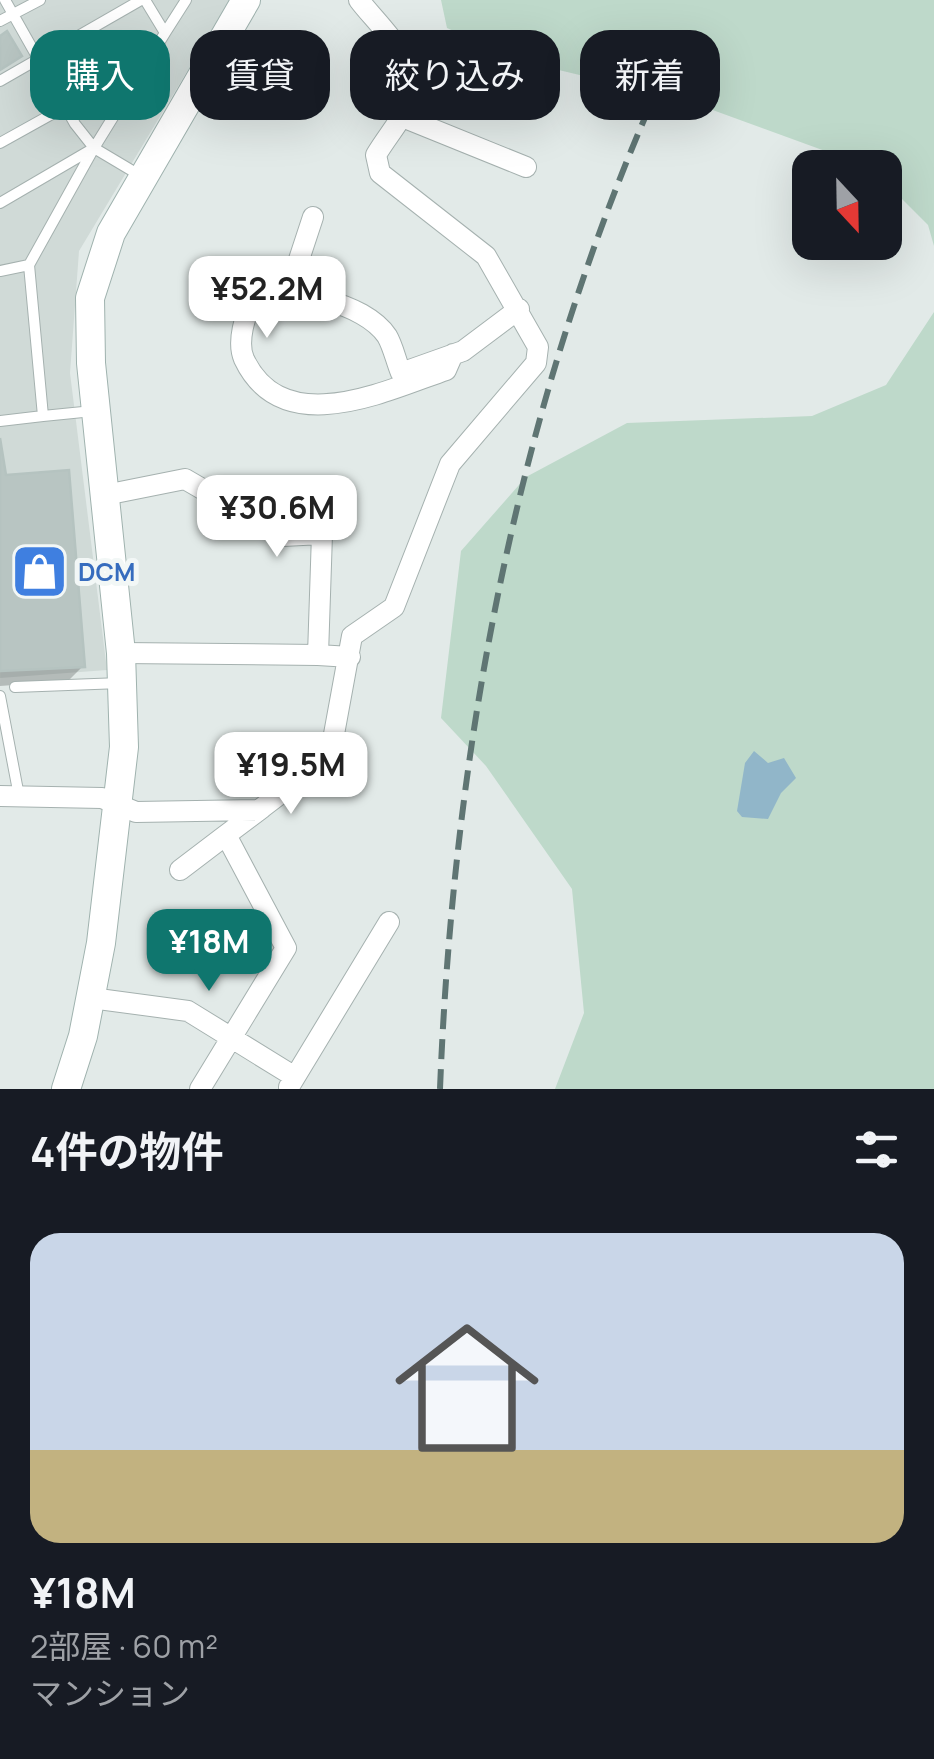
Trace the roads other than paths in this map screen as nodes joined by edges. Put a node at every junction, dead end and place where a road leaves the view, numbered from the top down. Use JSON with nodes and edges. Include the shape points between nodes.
{"nodes":[{"id":1,"x":6,"y":0,"type":"edge"},
{"id":2,"x":40,"y":0,"type":"edge"},
{"id":3,"x":144,"y":0,"type":"edge"},
{"id":4,"x":186,"y":0,"type":"edge"},
{"id":5,"x":246,"y":0,"type":"edge"},
{"id":6,"x":359,"y":0,"type":"edge"},
{"id":7,"x":13,"y":13,"type":"junction"},
{"id":8,"x":0,"y":20,"type":"edge"},
{"id":9,"x":89,"y":30,"type":"edge"},
{"id":10,"x":163,"y":30,"type":"edge"},
{"id":11,"x":168,"y":30,"type":"edge"},
{"id":12,"x":382,"y":30,"type":"edge"},
{"id":13,"x":30,"y":44,"type":"edge"},
{"id":14,"x":30,"y":63,"type":"edge"},
{"id":15,"x":0,"y":81,"type":"edge"},
{"id":16,"x":40,"y":120,"type":"edge"},
{"id":17,"x":75,"y":120,"type":"edge"},
{"id":18,"x":112,"y":120,"type":"edge"},
{"id":19,"x":398,"y":120,"type":"edge"},
{"id":20,"x":410,"y":120,"type":"edge"},
{"id":21,"x":0,"y":143,"type":"edge"},
{"id":22,"x":94,"y":148,"type":"junction"},
{"id":23,"x":526,"y":166,"type":"dead end"},
{"id":24,"x":144,"y":178,"type":"junction"},
{"id":25,"x":0,"y":203,"type":"edge"},
{"id":26,"x":313,"y":217,"type":"dead end"},
{"id":27,"x":29,"y":265,"type":"junction"},
{"id":28,"x":0,"y":271,"type":"edge"},
{"id":29,"x":287,"y":296,"type":"junction"},
{"id":30,"x":519,"y":309,"type":"junction"},
{"id":31,"x":453,"y":354,"type":"junction"},
{"id":32,"x":96,"y":410,"type":"junction"},
{"id":33,"x":43,"y":416,"type":"junction"},
{"id":34,"x":0,"y":421,"type":"edge"},
{"id":35,"x":106,"y":495,"type":"junction"},
{"id":36,"x":122,"y":653,"type":"junction"},
{"id":37,"x":318,"y":655,"type":"junction"},
{"id":38,"x":350,"y":657,"type":"junction"},
{"id":39,"x":122,"y":683,"type":"junction"},
{"id":40,"x":15,"y":687,"type":"dead end"},
{"id":41,"x":0,"y":696,"type":"edge"},
{"id":42,"x":9,"y":797,"type":"edge"},
{"id":43,"x":119,"y":806,"type":"junction"},
{"id":44,"x":262,"y":807,"type":"junction"},
{"id":45,"x":226,"y":835,"type":"junction"},
{"id":46,"x":180,"y":870,"type":"dead end"},
{"id":47,"x":389,"y":922,"type":"dead end"},
{"id":48,"x":91,"y":998,"type":"junction"},
{"id":49,"x":235,"y":1038,"type":"junction"},
{"id":50,"x":292,"y":1083,"type":"edge"},
{"id":51,"x":66,"y":1089,"type":"edge"},
{"id":52,"x":200,"y":1089,"type":"edge"}],
"edges":[{"from":1,"to":7,"type":"lane"},
{"from":2,"to":7,"type":"lane"},
{"from":3,"to":9,"type":"lane"},
{"from":3,"to":10,"type":"lane"},
{"from":4,"to":11,"type":"lane"},
{"from":5,"to":24,"type":"street"},
{"from":6,"to":12,"type":"street"},
{"from":7,"to":8,"type":"lane"},
{"from":7,"to":13,"type":"lane"},
{"from":14,"to":15,"type":"lane"},
{"from":16,"to":21,"type":"lane"},
{"from":17,"to":22,"type":"lane"},
{"from":18,"to":22,"type":"lane"},
{"from":19,"to":30,"type":"street","via":[[376,155],[380,174],[486,256]]},
{"from":20,"to":23,"type":"street"},
{"from":22,"to":24,"type":"lane"},
{"from":22,"to":25,"type":"lane"},
{"from":22,"to":27,"type":"lane"},
{"from":24,"to":32,"type":"street","via":[[111,233],[90,298]]},
{"from":26,"to":29,"type":"street"},
{"from":27,"to":28,"type":"lane"},
{"from":27,"to":33,"type":"lane"},
{"from":29,"to":31,"type":"street","via":[[363,315],[386,335],[400,373]]},
{"from":29,"to":31,"type":"street","via":[[255,300],[240,342],[246,363],[281,396],[327,407],[361,400],[446,370]]},
{"from":30,"to":31,"type":"street"},
{"from":30,"to":38,"type":"street","via":[[538,347],[536,363],[450,464],[394,607],[352,636]]},
{"from":32,"to":33,"type":"lane"},
{"from":32,"to":35,"type":"street"},
{"from":33,"to":34,"type":"lane"},
{"from":35,"to":36,"type":"street"},
{"from":35,"to":37,"type":"street","via":[[185,479],[283,536],[322,534]]},
{"from":36,"to":37,"type":"street"},
{"from":36,"to":39,"type":"street"},
{"from":37,"to":38,"type":"street"},
{"from":38,"to":44,"type":"street","via":[[339,726],[325,758]]},
{"from":39,"to":40,"type":"lane"},
{"from":39,"to":43,"type":"street"},
{"from":41,"to":42,"type":"lane"},
{"from":42,"to":43,"type":"street","via":[[102,798]]},
{"from":43,"to":44,"type":"street","via":[[136,812]]},
{"from":43,"to":48,"type":"street"},
{"from":44,"to":45,"type":"street"},
{"from":45,"to":46,"type":"street"},
{"from":45,"to":49,"type":"street","via":[[286,948]]},
{"from":47,"to":50,"type":"street"},
{"from":48,"to":49,"type":"street","via":[[188,1011]]},
{"from":48,"to":51,"type":"street"},
{"from":49,"to":50,"type":"street"},
{"from":49,"to":52,"type":"street"}]}
